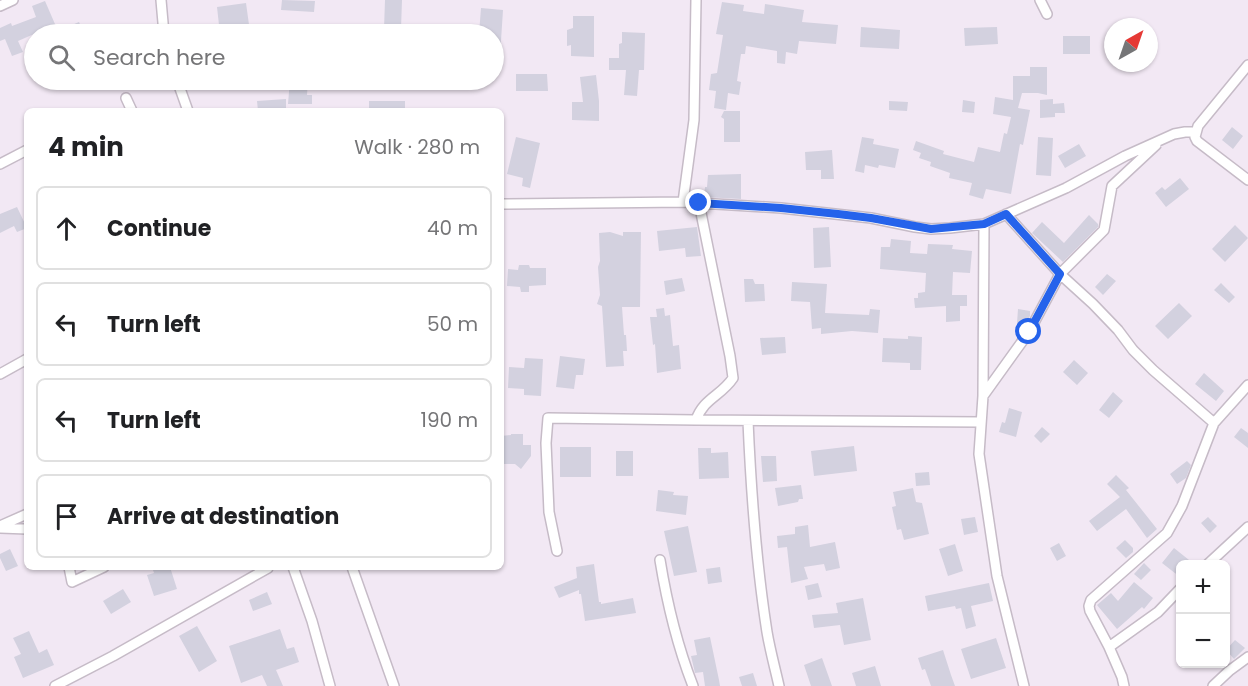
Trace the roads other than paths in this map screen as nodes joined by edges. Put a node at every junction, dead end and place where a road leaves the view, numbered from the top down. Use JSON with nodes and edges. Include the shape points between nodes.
{"nodes":[{"id":1,"x":13,"y":0,"type":"edge"},
{"id":2,"x":161,"y":0,"type":"edge"},
{"id":3,"x":696,"y":0,"type":"edge"},
{"id":4,"x":1040,"y":0,"type":"edge"},
{"id":5,"x":0,"y":6,"type":"edge"},
{"id":6,"x":1047,"y":14,"type":"dead end"},
{"id":7,"x":163,"y":24,"type":"edge"},
{"id":8,"x":1248,"y":64,"type":"edge"},
{"id":9,"x":181,"y":90,"type":"edge"},
{"id":10,"x":126,"y":98,"type":"dead end"},
{"id":11,"x":131,"y":108,"type":"edge"},
{"id":12,"x":187,"y":108,"type":"edge"},
{"id":13,"x":1195,"y":132,"type":"junction"},
{"id":14,"x":1162,"y":140,"type":"junction"},
{"id":15,"x":24,"y":152,"type":"edge"},
{"id":16,"x":0,"y":164,"type":"edge"},
{"id":17,"x":1248,"y":180,"type":"edge"},
{"id":18,"x":683,"y":202,"type":"junction"},
{"id":19,"x":699,"y":203,"type":"junction"},
{"id":20,"x":504,"y":204,"type":"edge"},
{"id":21,"x":1006,"y":214,"type":"junction"},
{"id":22,"x":984,"y":224,"type":"junction"},
{"id":23,"x":1060,"y":274,"type":"junction"},
{"id":24,"x":24,"y":361,"type":"edge"},
{"id":25,"x":0,"y":374,"type":"edge"},
{"id":26,"x":1248,"y":385,"type":"edge"},
{"id":27,"x":983,"y":396,"type":"junction"},
{"id":28,"x":696,"y":420,"type":"junction"},
{"id":29,"x":748,"y":421,"type":"junction"},
{"id":30,"x":981,"y":422,"type":"junction"},
{"id":31,"x":1214,"y":423,"type":"junction"},
{"id":32,"x":24,"y":515,"type":"edge"},
{"id":33,"x":0,"y":527,"type":"edge"},
{"id":34,"x":1248,"y":527,"type":"edge"},
{"id":35,"x":24,"y":529,"type":"edge"},
{"id":36,"x":557,"y":551,"type":"dead end"},
{"id":37,"x":660,"y":560,"type":"dead end"},
{"id":38,"x":1212,"y":560,"type":"edge"},
{"id":39,"x":70,"y":570,"type":"edge"},
{"id":40,"x":98,"y":570,"type":"edge"},
{"id":41,"x":264,"y":570,"type":"edge"},
{"id":42,"x":294,"y":570,"type":"edge"},
{"id":43,"x":353,"y":570,"type":"edge"},
{"id":44,"x":1176,"y":593,"type":"edge"},
{"id":45,"x":1109,"y":647,"type":"junction"},
{"id":46,"x":1248,"y":657,"type":"edge"},
{"id":47,"x":55,"y":686,"type":"edge"},
{"id":48,"x":330,"y":686,"type":"edge"},
{"id":49,"x":394,"y":686,"type":"edge"},
{"id":50,"x":693,"y":686,"type":"edge"},
{"id":51,"x":779,"y":686,"type":"edge"},
{"id":52,"x":1024,"y":686,"type":"edge"},
{"id":53,"x":1124,"y":686,"type":"edge"},
{"id":54,"x":1213,"y":686,"type":"edge"}],
"edges":[{"from":1,"to":5,"type":"street"},
{"from":2,"to":7,"type":"street"},
{"from":3,"to":18,"type":"street","via":[[694,120]]},
{"from":4,"to":6,"type":"street"},
{"from":8,"to":13,"type":"street"},
{"from":9,"to":12,"type":"street"},
{"from":10,"to":11,"type":"street"},
{"from":13,"to":14,"type":"street","via":[[1174,134]]},
{"from":13,"to":17,"type":"street","via":[[1197,141]]},
{"from":14,"to":21,"type":"street"},
{"from":14,"to":23,"type":"street","via":[[1112,186],[1104,230]]},
{"from":15,"to":16,"type":"street"},
{"from":18,"to":19,"type":"street"},
{"from":18,"to":20,"type":"street"},
{"from":19,"to":22,"type":"street","via":[[838,214],[931,229]]},
{"from":19,"to":28,"type":"street","via":[[733,378],[705,404]]},
{"from":21,"to":22,"type":"street"},
{"from":21,"to":23,"type":"street"},
{"from":22,"to":27,"type":"street"},
{"from":23,"to":27,"type":"street","via":[[1029,332]]},
{"from":23,"to":31,"type":"street","via":[[1118,330],[1133,351]]},
{"from":24,"to":25,"type":"street"},
{"from":26,"to":31,"type":"street"},
{"from":27,"to":30,"type":"street"},
{"from":28,"to":29,"type":"street"},
{"from":28,"to":36,"type":"street","via":[[548,418],[549,512]]},
{"from":29,"to":30,"type":"street"},
{"from":29,"to":51,"type":"street","via":[[758,562]]},
{"from":30,"to":52,"type":"street","via":[[979,454],[997,576]]},
{"from":31,"to":45,"type":"street","via":[[1182,506],[1167,533],[1091,600],[1090,611]]},
{"from":32,"to":33,"type":"street"},
{"from":33,"to":35,"type":"street"},
{"from":34,"to":38,"type":"street"},
{"from":37,"to":50,"type":"street","via":[[683,660]]},
{"from":39,"to":40,"type":"street","via":[[72,582]]},
{"from":41,"to":47,"type":"street"},
{"from":42,"to":48,"type":"street"},
{"from":43,"to":49,"type":"street"},
{"from":44,"to":45,"type":"street","via":[[1158,612]]},
{"from":45,"to":53,"type":"street"},
{"from":46,"to":54,"type":"street"}]}
